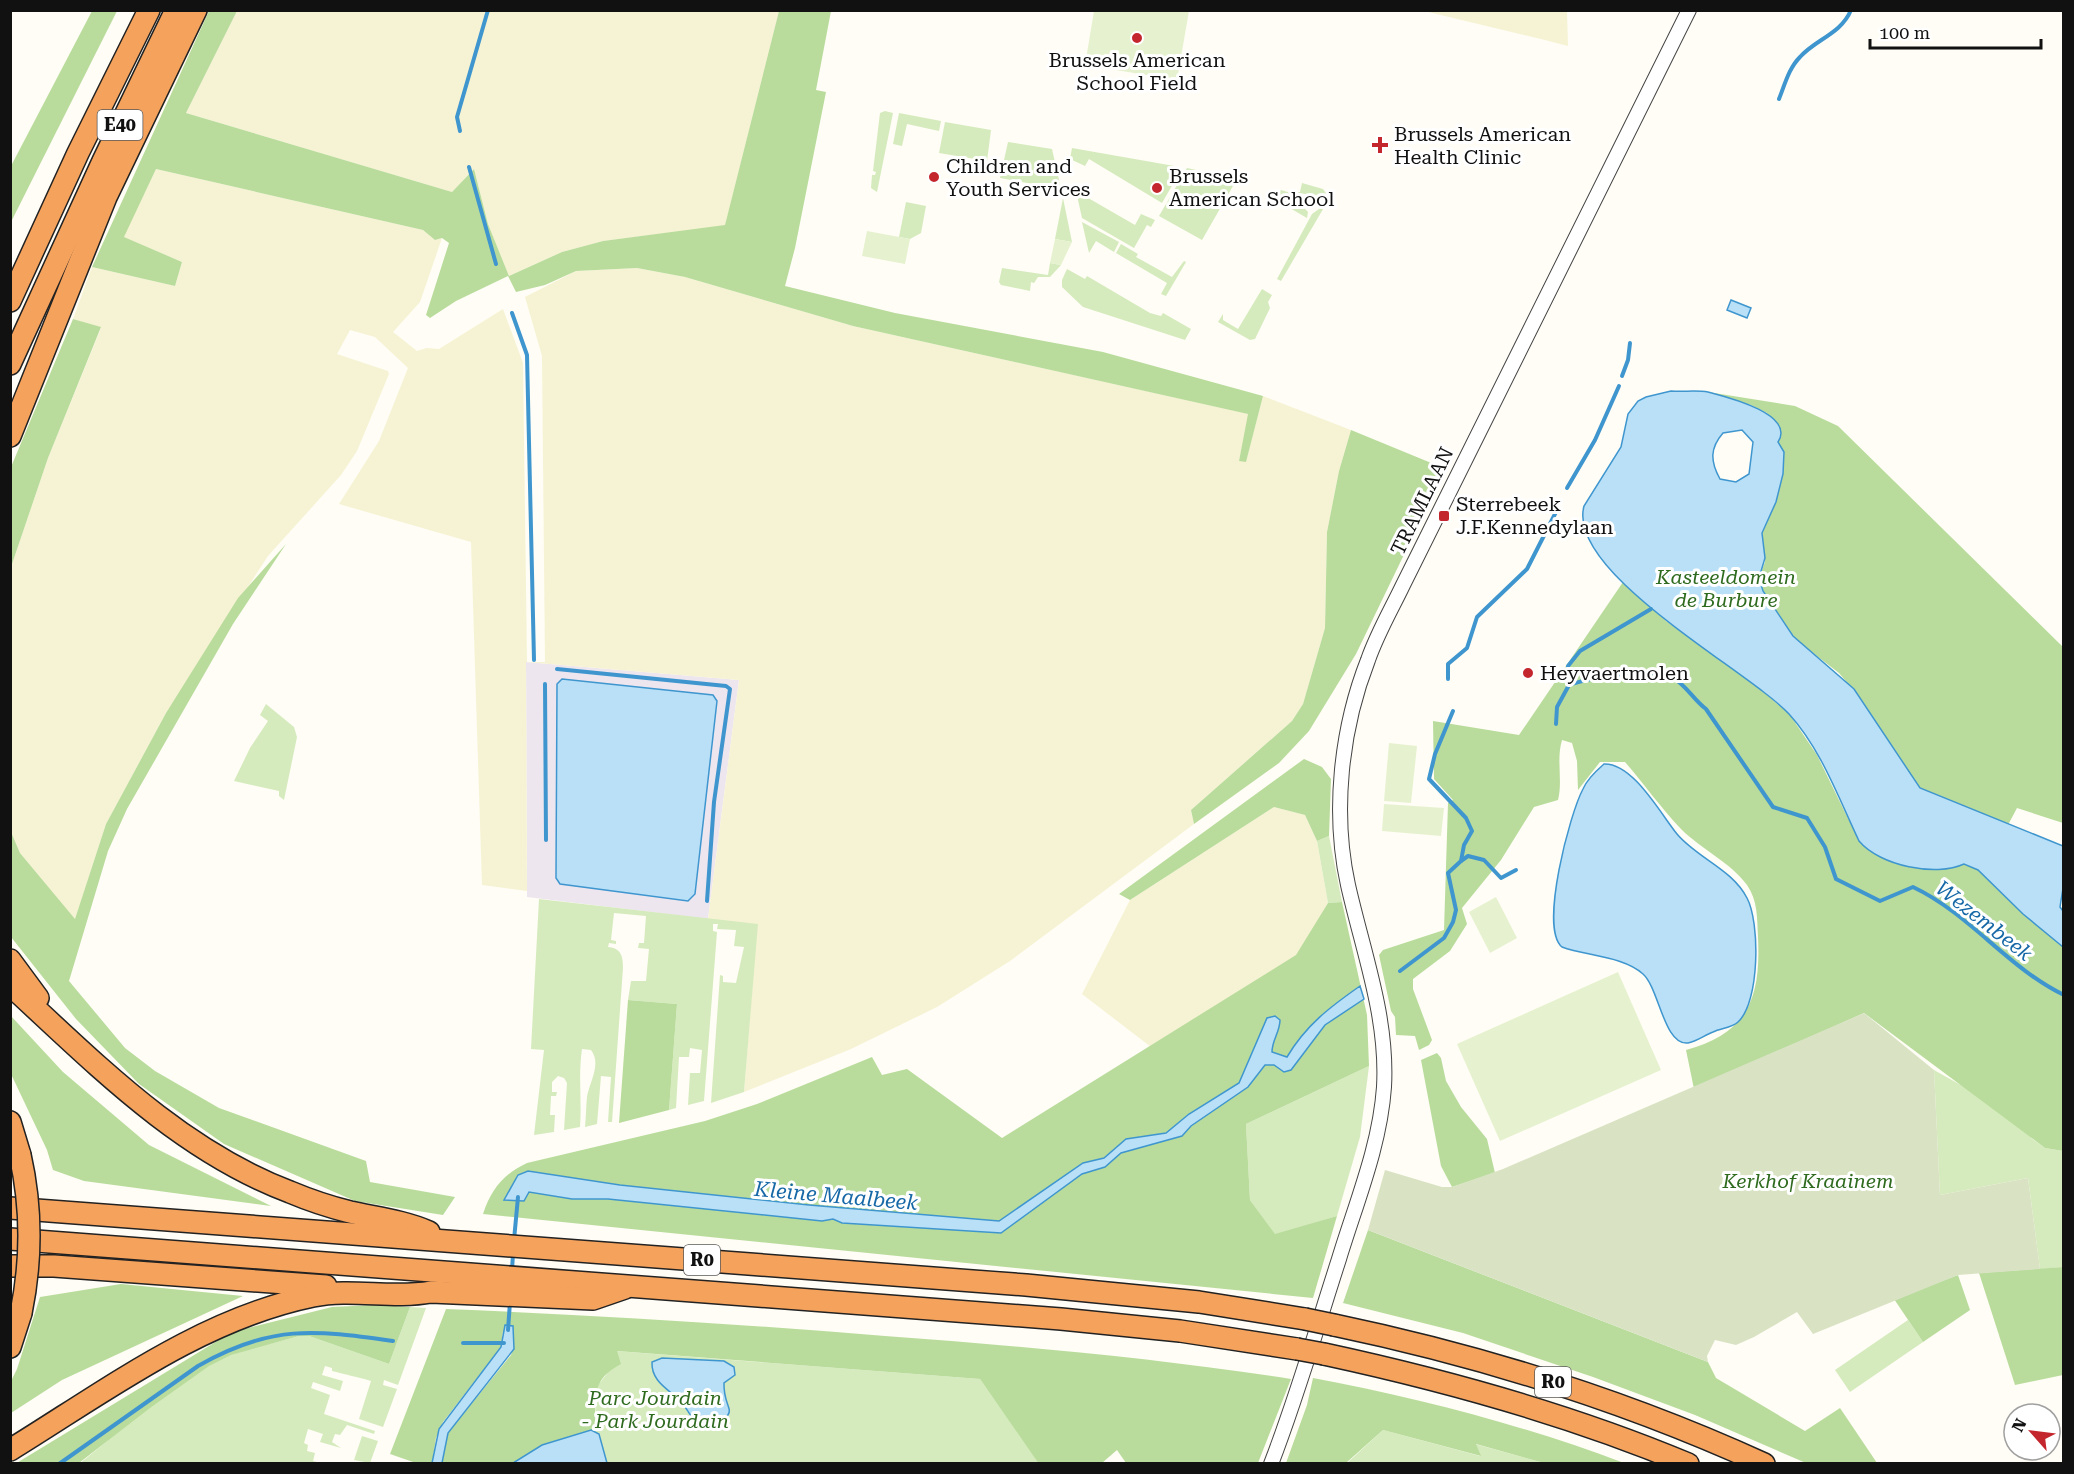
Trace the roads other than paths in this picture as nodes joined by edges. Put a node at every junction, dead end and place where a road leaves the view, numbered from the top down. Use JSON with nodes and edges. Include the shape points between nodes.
{"nodes":[{"id":1,"x":149,"y":10,"type":"edge"},
{"id":2,"x":177,"y":10,"type":"edge"},
{"id":3,"x":196,"y":10,"type":"edge"},
{"id":4,"x":1689,"y":10,"type":"edge"},
{"id":5,"x":75,"y":245,"type":"junction"},
{"id":6,"x":11,"y":300,"type":"edge"},
{"id":7,"x":10,"y":364,"type":"edge"},
{"id":8,"x":10,"y":436,"type":"edge"},
{"id":9,"x":10,"y":960,"type":"edge"},
{"id":10,"x":10,"y":986,"type":"edge"},
{"id":11,"x":66,"y":1034,"type":"junction"},
{"id":12,"x":10,"y":1122,"type":"edge"},
{"id":13,"x":10,"y":1208,"type":"edge"},
{"id":14,"x":10,"y":1239,"type":"edge"},
{"id":15,"x":448,"y":1241,"type":"junction"},
{"id":16,"x":10,"y":1266,"type":"edge"},
{"id":17,"x":460,"y":1283,"type":"junction"},
{"id":18,"x":431,"y":1292,"type":"junction"},
{"id":19,"x":10,"y":1347,"type":"edge"},
{"id":20,"x":10,"y":1450,"type":"edge"},
{"id":21,"x":1271,"y":1464,"type":"edge"},
{"id":22,"x":1688,"y":1464,"type":"edge"},
{"id":23,"x":1764,"y":1464,"type":"edge"}],
"edges":[{"from":1,"to":6,"type":"highway","number":"E40"},
{"from":2,"to":5,"type":"highway","number":"E40"},
{"from":3,"to":5,"type":"highway","via":[[111,187]]},
{"from":4,"to":21,"type":"street","name":"TRAMLAAN","via":[[1403,585],[1360,681],[1344,764],[1341,840],[1376,993],[1383,1044],[1382,1104],[1371,1154]]},
{"from":5,"to":7,"type":"highway","number":"E40","via":[[34,312]]},
{"from":5,"to":8,"type":"highway","via":[[55,322]]},
{"from":9,"to":11,"type":"highway"},
{"from":10,"to":11,"type":"highway"},
{"from":11,"to":15,"type":"highway","via":[[147,1108],[228,1164],[289,1192],[350,1212],[414,1225]]},
{"from":12,"to":19,"type":"highway","bridge":true,"via":[[28,1200],[30,1245],[21,1313]]},
{"from":13,"to":15,"type":"highway","number":"R0"},
{"from":14,"to":17,"type":"highway","number":"R0","via":[[438,1271]]},
{"from":15,"to":23,"type":"highway","number":"R0","bridge":true,"via":[[1038,1286],[1199,1302],[1305,1319],[1436,1348],[1533,1376],[1683,1428]]},
{"from":16,"to":18,"type":"highway","via":[[420,1288]]},
{"from":17,"to":18,"type":"highway"},
{"from":17,"to":22,"type":"highway","number":"R0","bridge":true,"via":[[634,1285],[1180,1331],[1324,1354],[1428,1377],[1555,1414]]},
{"from":18,"to":20,"type":"highway","via":[[317,1295],[228,1321],[167,1353]]}]}
